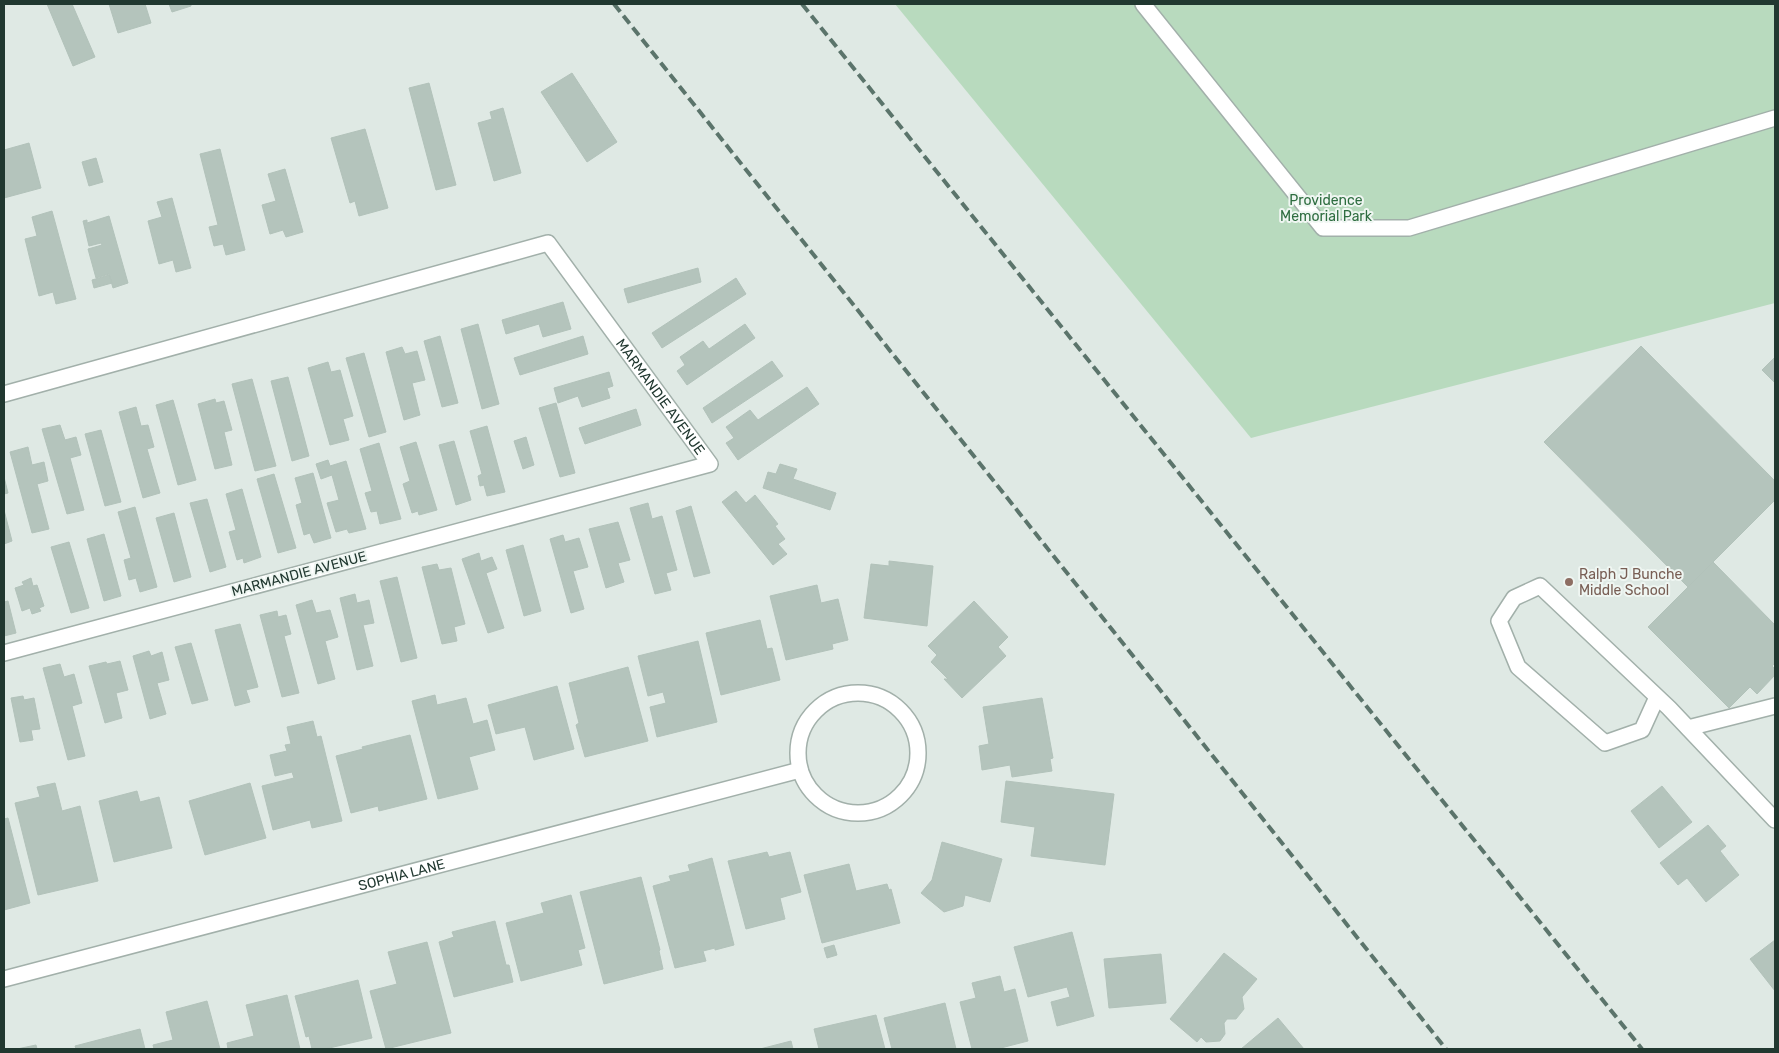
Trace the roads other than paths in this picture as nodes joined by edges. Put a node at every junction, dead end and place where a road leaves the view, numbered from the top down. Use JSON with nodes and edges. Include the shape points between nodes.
{"nodes":[{"id":1,"x":1143,"y":4,"type":"edge"},
{"id":2,"x":1775,"y":118,"type":"edge"},
{"id":3,"x":4,"y":394,"type":"edge"},
{"id":4,"x":4,"y":653,"type":"edge"},
{"id":5,"x":1657,"y":697,"type":"junction"},
{"id":6,"x":1775,"y":706,"type":"edge"},
{"id":7,"x":1688,"y":728,"type":"junction"},
{"id":8,"x":800,"y":770,"type":"junction"},
{"id":9,"x":1775,"y":820,"type":"edge"},
{"id":10,"x":4,"y":979,"type":"edge"}],
"edges":[{"from":1,"to":2,"type":"street","via":[[1323,228],[1410,228]]},
{"from":3,"to":4,"type":"street","name":"MARMANDIE AVENUE","via":[[548,242],[710,464]]},
{"from":5,"to":5,"type":"street","via":[[1540,586],[1514,598],[1499,621],[1518,667],[1605,743],[1642,730]]},
{"from":5,"to":7,"type":"street"},
{"from":6,"to":7,"type":"street"},
{"from":7,"to":9,"type":"street"},
{"from":8,"to":8,"type":"street","via":[[808,788],[822,802],[839,811],[859,814],[878,810],[895,801],[908,786],[916,768],[918,749],[913,730],[902,713],[886,700],[867,694],[847,694],[828,701],[812,714],[802,731],[798,750]]},
{"from":8,"to":10,"type":"street","name":"SOPHIA LANE"}]}
